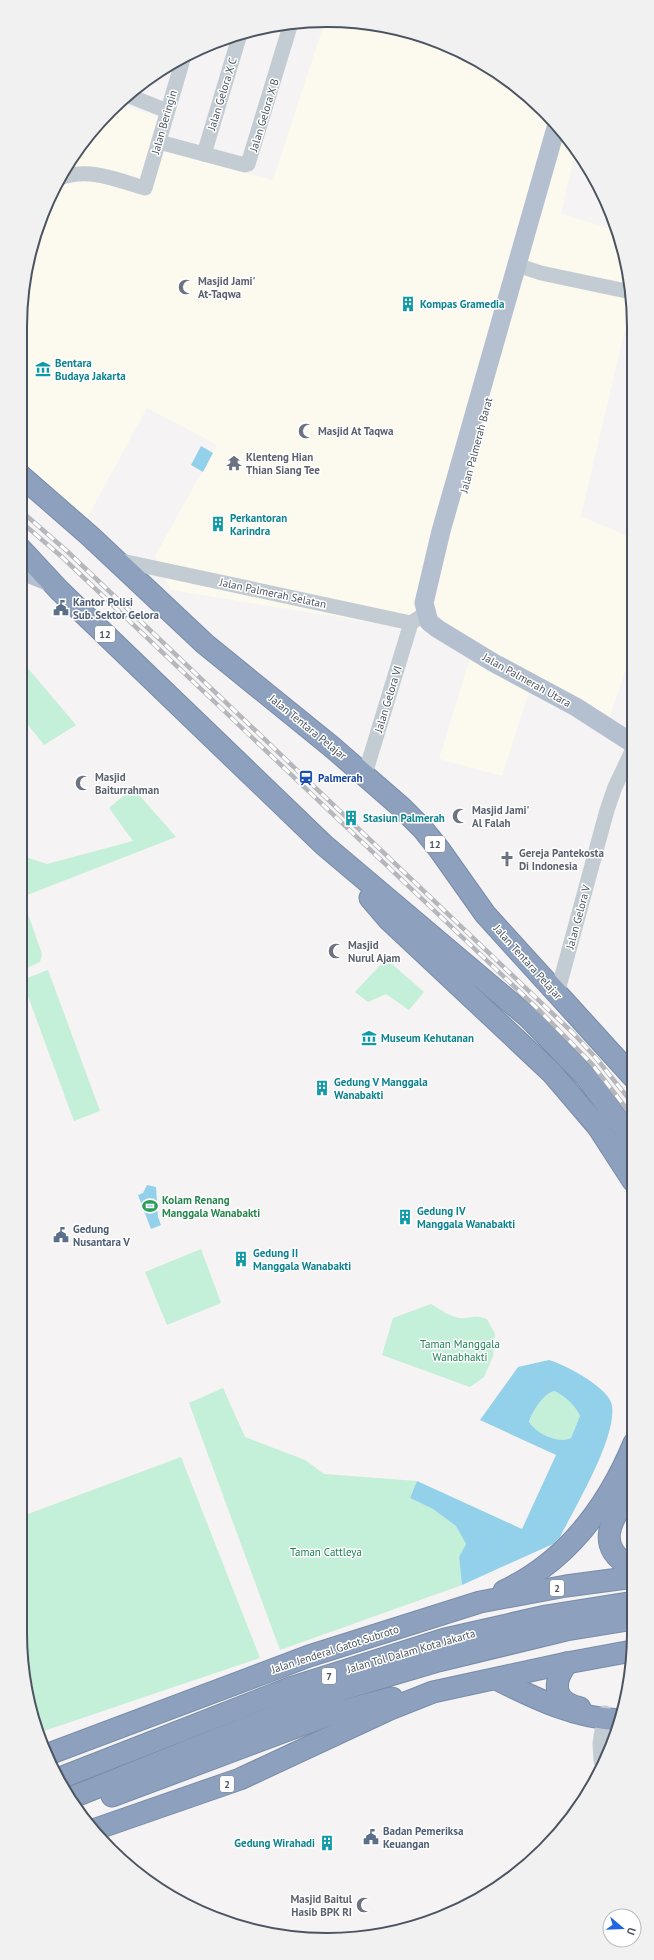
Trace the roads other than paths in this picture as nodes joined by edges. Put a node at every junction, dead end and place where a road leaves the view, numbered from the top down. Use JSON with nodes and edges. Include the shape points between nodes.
{"nodes":[{"id":1,"x":289,"y":30,"type":"edge"},
{"id":2,"x":238,"y":41,"type":"edge"},
{"id":3,"x":181,"y":65,"type":"edge"},
{"id":4,"x":134,"y":97,"type":"edge"},
{"id":5,"x":167,"y":111,"type":"junction"},
{"id":6,"x":555,"y":132,"type":"edge"},
{"id":7,"x":562,"y":140,"type":"edge"},
{"id":8,"x":159,"y":142,"type":"junction"},
{"id":9,"x":204,"y":154,"type":"junction"},
{"id":10,"x":69,"y":175,"type":"edge"},
{"id":11,"x":521,"y":266,"type":"junction"},
{"id":12,"x":624,"y":291,"type":"edge"},
{"id":13,"x":27,"y":481,"type":"edge"},
{"id":14,"x":27,"y":556,"type":"edge"},
{"id":15,"x":117,"y":560,"type":"junction"},
{"id":16,"x":27,"y":573,"type":"edge"},
{"id":17,"x":52,"y":583,"type":"junction"},
{"id":18,"x":419,"y":618,"type":"junction"},
{"id":19,"x":445,"y":623,"type":"joint"},
{"id":20,"x":496,"y":658,"type":"junction"},
{"id":21,"x":627,"y":729,"type":"edge"},
{"id":22,"x":627,"y":740,"type":"edge"},
{"id":23,"x":627,"y":762,"type":"edge"},
{"id":24,"x":365,"y":774,"type":"junction"},
{"id":25,"x":324,"y":845,"type":"junction"},
{"id":26,"x":557,"y":994,"type":"junction"},
{"id":27,"x":627,"y":1070,"type":"edge"},
{"id":28,"x":627,"y":1135,"type":"edge"},
{"id":29,"x":627,"y":1172,"type":"edge"},
{"id":30,"x":627,"y":1456,"type":"edge"},
{"id":31,"x":627,"y":1498,"type":"edge"},
{"id":32,"x":627,"y":1564,"type":"edge"},
{"id":33,"x":627,"y":1578,"type":"edge"},
{"id":34,"x":480,"y":1602,"type":"junction"},
{"id":35,"x":627,"y":1605,"type":"edge"},
{"id":36,"x":608,"y":1614,"type":"junction"},
{"id":37,"x":627,"y":1617,"type":"edge"},
{"id":38,"x":626,"y":1651,"type":"edge"},
{"id":39,"x":567,"y":1663,"type":"junction"},
{"id":40,"x":496,"y":1679,"type":"junction"},
{"id":41,"x":433,"y":1692,"type":"junction"},
{"id":42,"x":613,"y":1716,"type":"edge"},
{"id":43,"x":52,"y":1752,"type":"edge"},
{"id":44,"x":601,"y":1755,"type":"edge"},
{"id":45,"x":64,"y":1777,"type":"edge"},
{"id":46,"x":75,"y":1796,"type":"edge"},
{"id":47,"x":83,"y":1807,"type":"edge"},
{"id":48,"x":99,"y":1828,"type":"edge"}],
"edges":[{"from":1,"to":9,"type":"street","name":"Jalan Gelora X B","via":[[248,164]]},
{"from":2,"to":9,"type":"street","name":"Jalan Gelora X C"},
{"from":3,"to":5,"type":"street","name":"Jalan Beringin"},
{"from":4,"to":5,"type":"street"},
{"from":5,"to":8,"type":"street","name":"Jalan Beringin"},
{"from":6,"to":11,"type":"main road","name":"Jalan Palmerah Barat"},
{"from":7,"to":11,"type":"main road","name":"Jalan Palmerah Barat"},
{"from":8,"to":9,"type":"street","name":"Jalan Gelora X B"},
{"from":8,"to":10,"type":"street","name":"Jalan Beringin","via":[[145,188],[89,172]]},
{"from":11,"to":12,"type":"street","via":[[541,273]]},
{"from":11,"to":18,"type":"main road","name":"Jalan Palmerah Barat","via":[[441,531]]},
{"from":11,"to":19,"type":"main road","name":"Jalan Palmerah Barat","via":[[439,591],[438,610]]},
{"from":13,"to":15,"type":"highway","name":"Jalan Tentara Pelajar","number":"12"},
{"from":14,"to":17,"type":"highway","number":"12"},
{"from":15,"to":18,"type":"street","name":"Jalan Palmerah Selatan"},
{"from":15,"to":24,"type":"highway","name":"Jalan Tentara Pelajar","number":"12","via":[[205,644]]},
{"from":16,"to":17,"type":"main road"},
{"from":17,"to":25,"type":"highway","number":"12"},
{"from":18,"to":20,"type":"main road","name":"Jalan Palmerah Utara"},
{"from":18,"to":24,"type":"street","name":"Jalan Gelora VI"},
{"from":19,"to":20,"type":"main road","name":"Jalan Palmerah Utara"},
{"from":20,"to":21,"type":"main road","name":"Jalan Palmerah Utara","via":[[588,702]]},
{"from":20,"to":22,"type":"main road","name":"Jalan Palmerah Utara"},
{"from":23,"to":26,"type":"street","name":"Jalan Gelora V","via":[[607,810]]},
{"from":24,"to":26,"type":"highway","name":"Jalan Tentara Pelajar","number":"12","via":[[422,828],[484,914]]},
{"from":25,"to":28,"type":"highway","number":"12","via":[[529,1018],[586,1077]]},
{"from":25,"to":29,"type":"highway","via":[[388,919],[552,1073],[598,1127]]},
{"from":26,"to":27,"type":"highway","name":"Jalan Tentara Pelajar","number":"12"},
{"from":30,"to":34,"type":"highway","via":[[596,1513],[574,1542],[521,1583]]},
{"from":31,"to":32,"type":"highway","via":[[609,1530],[612,1550]]},
{"from":33,"to":34,"type":"highway","name":"Jalan Jenderal Gatot Subroto","number":"2"},
{"from":34,"to":43,"type":"highway","name":"Jalan Jenderal Gatot Subroto","number":"2","via":[[309,1656]]},
{"from":35,"to":36,"type":"highway","name":"Jalan Tol Dalam Kota Jakarta","number":"7"},
{"from":36,"to":37,"type":"highway","name":"Jalan Tol Dalam Kota Jakarta","number":"7"},
{"from":36,"to":45,"type":"highway","name":"Jalan Tol Dalam Kota Jakarta","number":"7","via":[[546,1616],[445,1639],[290,1688]]},
{"from":36,"to":46,"type":"highway","name":"Jalan Tol Dalam Kota Jakarta","number":"7","via":[[566,1630],[438,1661],[340,1690]]},
{"from":38,"to":39,"type":"highway","number":"2"},
{"from":39,"to":40,"type":"highway","number":"2"},
{"from":39,"to":42,"type":"highway","via":[[559,1674],[557,1686],[558,1694],[563,1700]]},
{"from":40,"to":41,"type":"highway","number":"2"},
{"from":40,"to":42,"type":"highway","via":[[556,1707]]},
{"from":41,"to":47,"type":"highway","via":[[392,1698],[332,1714]]},
{"from":41,"to":48,"type":"highway","number":"2","via":[[390,1709],[240,1779]]},
{"from":42,"to":44,"type":"street","via":[[600,1743]]}]}
